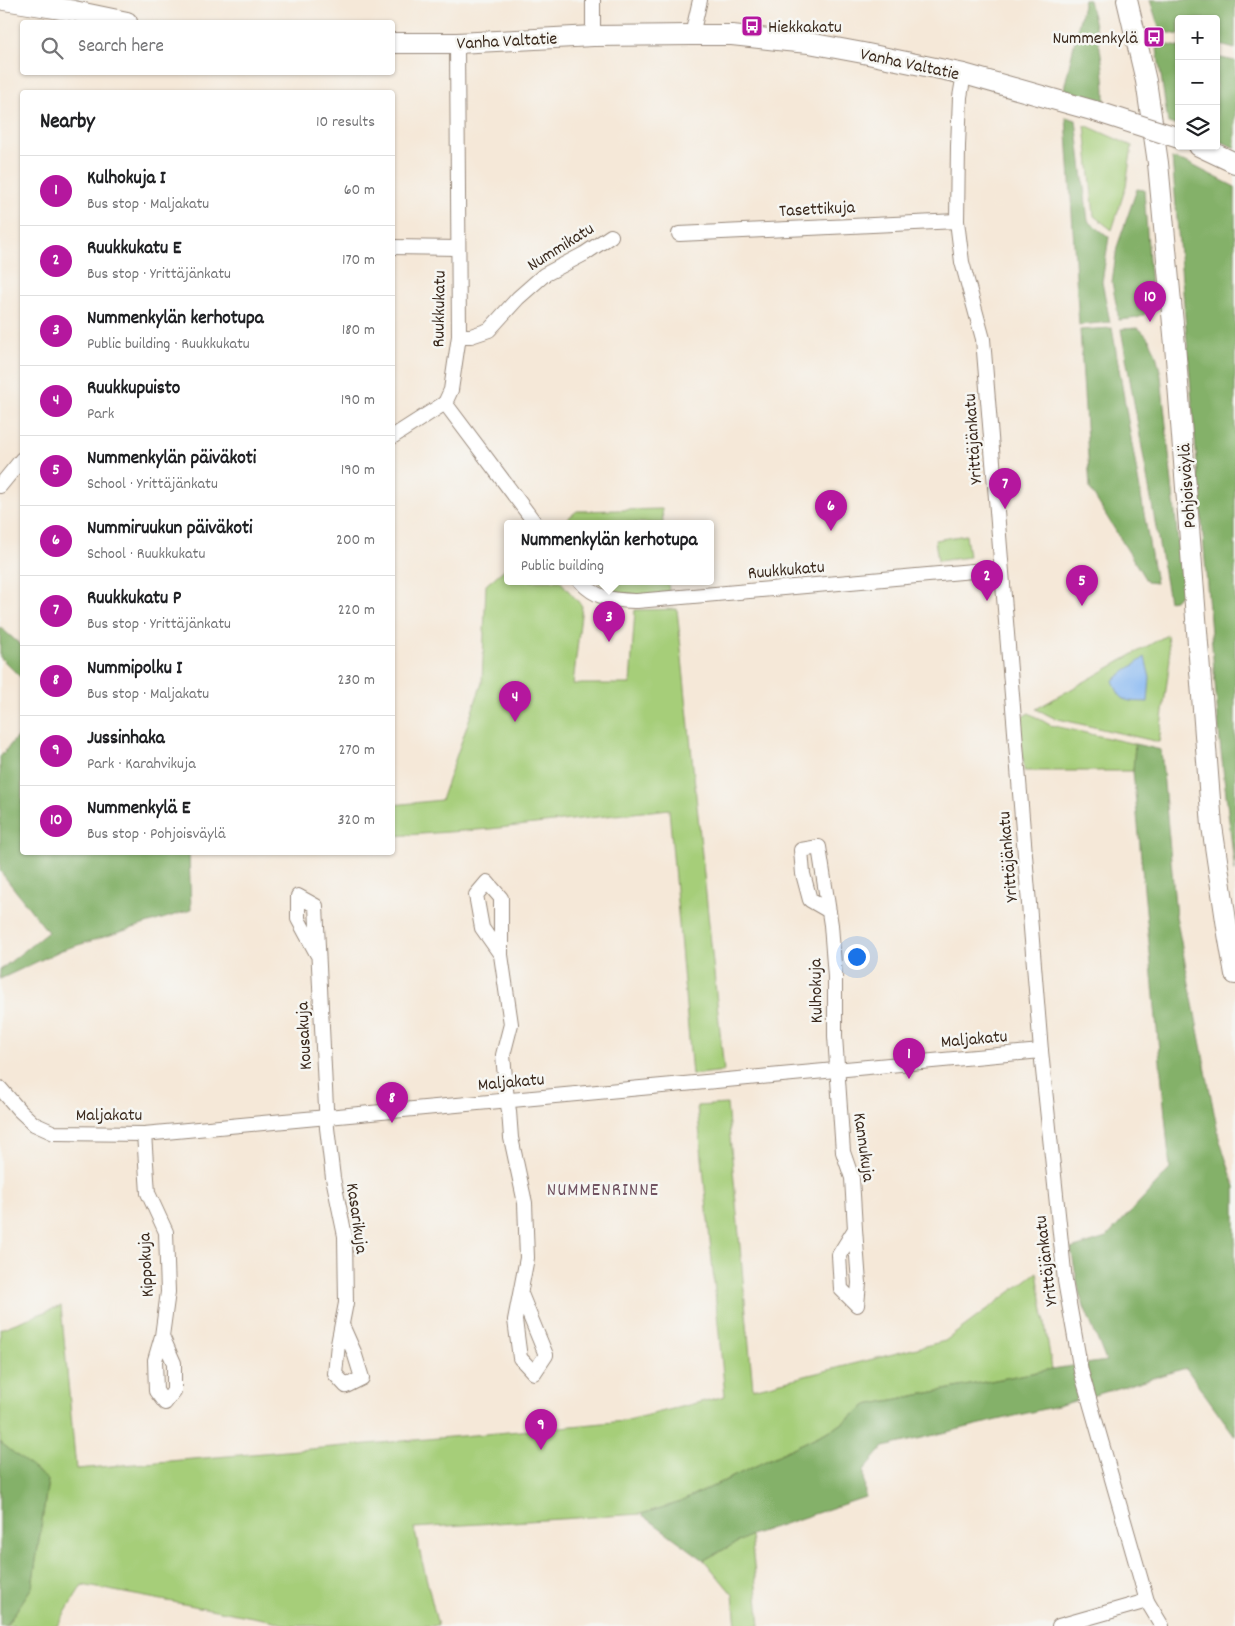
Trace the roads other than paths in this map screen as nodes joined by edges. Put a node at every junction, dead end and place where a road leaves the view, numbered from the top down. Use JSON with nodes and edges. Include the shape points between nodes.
{"nodes":[{"id":1,"x":4,"y":0,"type":"edge"},
{"id":2,"x":593,"y":0,"type":"edge"},
{"id":3,"x":700,"y":0,"type":"edge"},
{"id":4,"x":1127,"y":0,"type":"edge"},
{"id":5,"x":75,"y":6,"type":"edge"},
{"id":6,"x":121,"y":20,"type":"edge"},
{"id":7,"x":692,"y":35,"type":"junction"},
{"id":8,"x":593,"y":36,"type":"junction"},
{"id":9,"x":395,"y":43,"type":"edge"},
{"id":10,"x":457,"y":43,"type":"junction"},
{"id":11,"x":964,"y":74,"type":"junction"},
{"id":12,"x":1175,"y":137,"type":"edge"},
{"id":13,"x":1207,"y":150,"type":"edge"},
{"id":14,"x":1235,"y":163,"type":"edge"},
{"id":15,"x":957,"y":221,"type":"junction"},
{"id":16,"x":679,"y":234,"type":"dead end"},
{"id":17,"x":611,"y":236,"type":"dead end"},
{"id":18,"x":395,"y":247,"type":"edge"},
{"id":19,"x":458,"y":248,"type":"junction"},
{"id":20,"x":459,"y":336,"type":"junction"},
{"id":21,"x":445,"y":403,"type":"junction"},
{"id":22,"x":395,"y":435,"type":"edge"},
{"id":23,"x":20,"y":461,"type":"edge"},
{"id":24,"x":3,"y":478,"type":"edge"},
{"id":25,"x":532,"y":520,"type":"edge"},
{"id":26,"x":1001,"y":570,"type":"junction"},
{"id":27,"x":584,"y":585,"type":"edge"},
{"id":28,"x":829,"y":911,"type":"dead end"},
{"id":29,"x":317,"y":954,"type":"dead end"},
{"id":30,"x":502,"y":955,"type":"dead end"},
{"id":31,"x":1235,"y":974,"type":"edge"},
{"id":32,"x":1042,"y":1051,"type":"junction"},
{"id":33,"x":837,"y":1070,"type":"junction"},
{"id":34,"x":0,"y":1088,"type":"edge"},
{"id":35,"x":507,"y":1100,"type":"junction"},
{"id":36,"x":326,"y":1117,"type":"junction"},
{"id":37,"x":144,"y":1134,"type":"junction"},
{"id":38,"x":855,"y":1229,"type":"dead end"},
{"id":39,"x":521,"y":1294,"type":"junction"},
{"id":40,"x":342,"y":1325,"type":"dead end"},
{"id":41,"x":162,"y":1336,"type":"dead end"},
{"id":42,"x":1147,"y":1600,"type":"junction"},
{"id":43,"x":1059,"y":1626,"type":"edge"},
{"id":44,"x":1162,"y":1626,"type":"edge"}],
"edges":[{"from":1,"to":5,"type":"street"},
{"from":2,"to":8,"type":"street"},
{"from":3,"to":7,"type":"street"},
{"from":4,"to":31,"type":"street","name":"Pohjoisväylä","via":[[1146,81],[1158,162],[1212,826]]},
{"from":5,"to":6,"type":"street"},
{"from":7,"to":8,"type":"street","name":"Vanha Valtatie"},
{"from":7,"to":11,"type":"street","name":"Vanha Valtatie","via":[[732,35],[809,43]]},
{"from":8,"to":10,"type":"street","name":"Vanha Valtatie"},
{"from":9,"to":10,"type":"street","name":"Vanha Valtatie"},
{"from":10,"to":19,"type":"street","name":"Ruukkukatu"},
{"from":11,"to":12,"type":"street","name":"Vanha Valtatie","bridge":true},
{"from":11,"to":15,"type":"street","name":"Yrittäjänkatu","via":[[960,97]]},
{"from":13,"to":14,"type":"street"},
{"from":15,"to":16,"type":"street","name":"Tasettikuja"},
{"from":15,"to":26,"type":"street","name":"Yrittäjänkatu","via":[[962,262],[983,338]]},
{"from":17,"to":20,"type":"street","name":"Nummikatu","via":[[544,275],[489,330]]},
{"from":18,"to":19,"type":"street"},
{"from":19,"to":20,"type":"street","name":"Ruukkukatu"},
{"from":20,"to":21,"type":"street","name":"Ruukkukatu","via":[[451,390]]},
{"from":21,"to":22,"type":"street"},
{"from":21,"to":25,"type":"street"},
{"from":23,"to":24,"type":"street"},
{"from":26,"to":27,"type":"street","name":"Ruukkukatu","via":[[638,601],[610,600]]},
{"from":26,"to":32,"type":"street","name":"Yrittäjänkatu"},
{"from":28,"to":33,"type":"street","name":"Kulhokuja","via":[[835,977]]},
{"from":29,"to":36,"type":"street","name":"Kousakuja"},
{"from":30,"to":35,"type":"street","via":[[512,1024],[503,1055]]},
{"from":32,"to":33,"type":"street","name":"Maljakatu"},
{"from":32,"to":42,"type":"street","name":"Yrittäjänkatu","via":[[1065,1281],[1078,1360]]},
{"from":33,"to":35,"type":"street","name":"Maljakatu"},
{"from":33,"to":38,"type":"street","name":"Kannukuja","via":[[843,1152],[852,1178]]},
{"from":34,"to":37,"type":"street","name":"Maljakatu","via":[[34,1124],[54,1133]]},
{"from":35,"to":36,"type":"street","name":"Maljakatu"},
{"from":35,"to":39,"type":"street","via":[[511,1138],[525,1203],[527,1258]]},
{"from":36,"to":37,"type":"street","name":"Maljakatu"},
{"from":36,"to":40,"type":"street","name":"Kasarikuja","via":[[333,1178],[345,1236],[346,1303]]},
{"from":37,"to":41,"type":"street","name":"Kippokuja","via":[[148,1192],[166,1232],[168,1292]]},
{"from":39,"to":39,"type":"street","via":[[515,1320],[520,1358],[534,1373],[546,1355]]},
{"from":42,"to":43,"type":"street"},
{"from":42,"to":44,"type":"street","name":"Yrittäjänkatu"}]}
